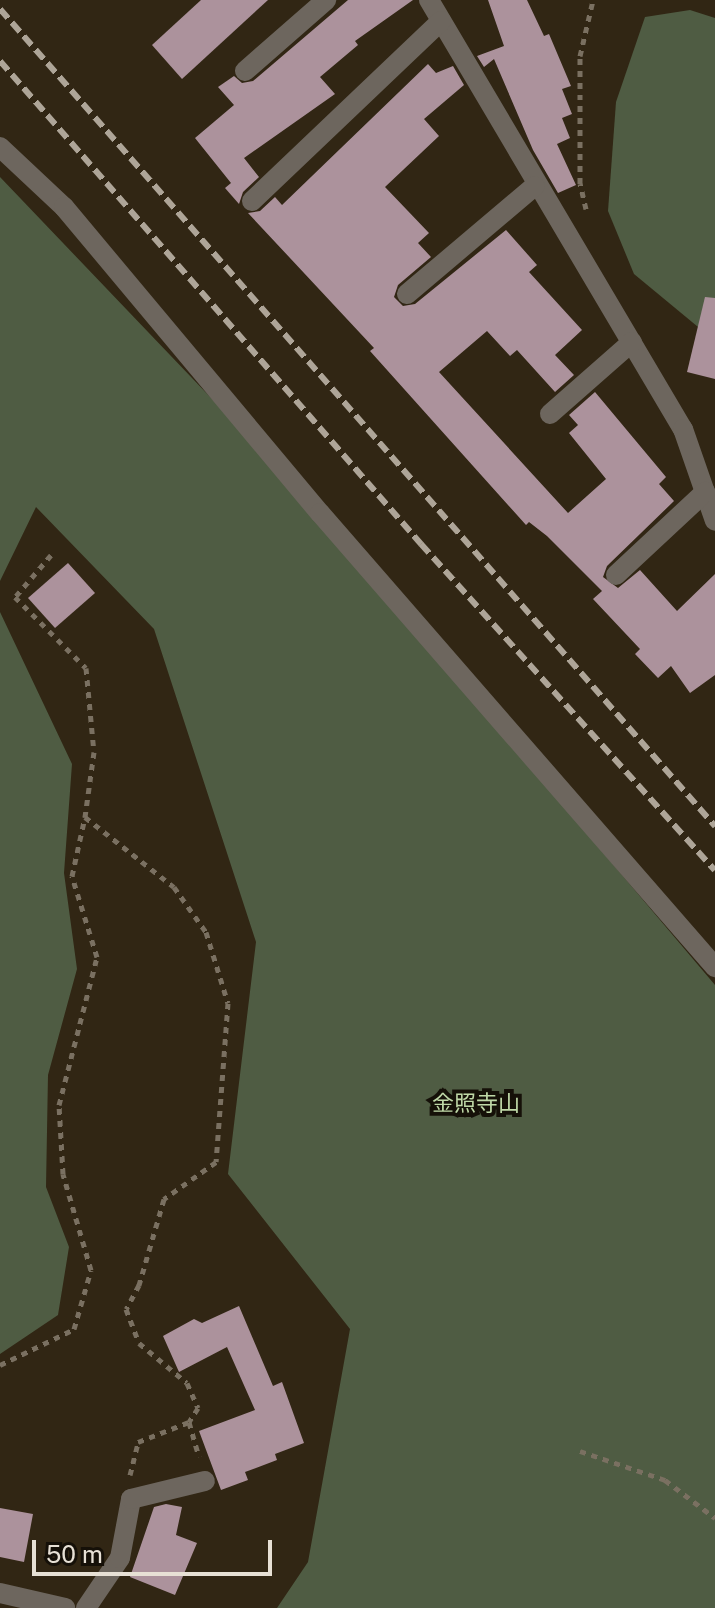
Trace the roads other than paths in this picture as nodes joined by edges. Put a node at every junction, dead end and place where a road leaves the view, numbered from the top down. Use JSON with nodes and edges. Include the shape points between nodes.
{"nodes":[{"id":1,"x":326,"y":0,"type":"edge"},
{"id":2,"x":429,"y":0,"type":"edge"},
{"id":3,"x":441,"y":21,"type":"junction"},
{"id":4,"x":245,"y":71,"type":"dead end"},
{"id":5,"x":0,"y":147,"type":"edge"},
{"id":6,"x":535,"y":186,"type":"junction"},
{"id":7,"x":252,"y":201,"type":"dead end"},
{"id":8,"x":407,"y":294,"type":"dead end"},
{"id":9,"x":632,"y":342,"type":"junction"},
{"id":10,"x":550,"y":414,"type":"dead end"},
{"id":11,"x":705,"y":492,"type":"junction"},
{"id":12,"x":715,"y":521,"type":"edge"},
{"id":13,"x":616,"y":575,"type":"dead end"},
{"id":14,"x":715,"y":967,"type":"edge"},
{"id":15,"x":205,"y":1481,"type":"road end"},
{"id":16,"x":0,"y":1593,"type":"edge"},
{"id":17,"x":65,"y":1608,"type":"edge"},
{"id":18,"x":86,"y":1608,"type":"edge"}],
"edges":[{"from":1,"to":4,"type":"street"},
{"from":2,"to":3,"type":"street"},
{"from":3,"to":6,"type":"street"},
{"from":3,"to":7,"type":"street"},
{"from":5,"to":14,"type":"street","via":[[64,207],[320,513]]},
{"from":6,"to":8,"type":"street"},
{"from":6,"to":9,"type":"street"},
{"from":9,"to":10,"type":"street"},
{"from":9,"to":11,"type":"street","via":[[683,429]]},
{"from":11,"to":12,"type":"street"},
{"from":11,"to":13,"type":"street"},
{"from":15,"to":18,"type":"street","via":[[131,1499],[120,1558]]},
{"from":16,"to":17,"type":"street"}]}
